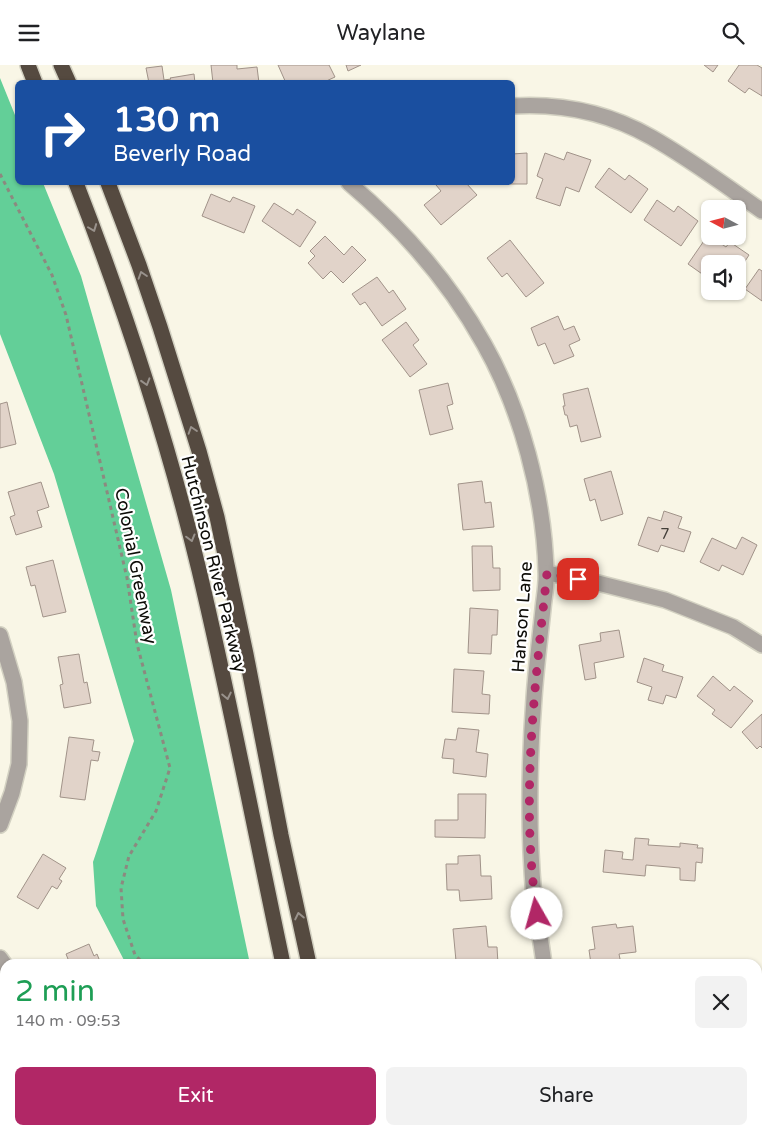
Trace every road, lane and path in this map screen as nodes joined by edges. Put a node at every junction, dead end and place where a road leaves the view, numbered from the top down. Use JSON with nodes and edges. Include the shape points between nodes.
{"nodes":[{"id":1,"x":28,"y":65,"type":"edge"},
{"id":2,"x":61,"y":65,"type":"edge"},
{"id":3,"x":34,"y":80,"type":"edge"},
{"id":4,"x":68,"y":80,"type":"edge"},
{"id":5,"x":515,"y":106,"type":"edge"},
{"id":6,"x":0,"y":174,"type":"edge"},
{"id":7,"x":77,"y":185,"type":"edge"},
{"id":8,"x":109,"y":185,"type":"edge"},
{"id":9,"x":351,"y":185,"type":"edge"},
{"id":10,"x":762,"y":211,"type":"edge"},
{"id":11,"x":547,"y":573,"type":"junction"},
{"id":12,"x":0,"y":635,"type":"edge"},
{"id":13,"x":762,"y":645,"type":"edge"},
{"id":14,"x":0,"y":825,"type":"edge"},
{"id":15,"x":139,"y":959,"type":"edge"},
{"id":16,"x":282,"y":959,"type":"edge"},
{"id":17,"x":308,"y":959,"type":"edge"},
{"id":18,"x":543,"y":959,"type":"edge"}],
"edges":[{"from":1,"to":3,"type":"highway"},
{"from":2,"to":4,"type":"highway"},
{"from":5,"to":10,"type":"street","via":[[571,108],[624,124],[675,152]]},
{"from":6,"to":15,"type":"path","name":"Colonial Greenway","via":[[52,275],[66,315],[127,578],[137,644],[170,768],[156,811],[129,856],[121,887],[123,919]]},
{"from":7,"to":16,"type":"highway","name":"Hutchinson River Parkway","one_way":true,"via":[[146,380],[196,559]]},
{"from":17,"to":8,"type":"highway","name":"Hutchinson River Parkway","one_way":true,"via":[[217,517],[160,327]]},
{"from":9,"to":11,"type":"street","name":"Hanson Lane","via":[[428,262],[469,319],[495,365],[532,468]]},
{"from":11,"to":13,"type":"street","via":[[665,600],[733,627]]},
{"from":11,"to":18,"type":"street","name":"Hanson Lane","via":[[530,753],[534,897]]},
{"from":12,"to":14,"type":"street","via":[[14,682],[20,721],[19,764]]}]}
